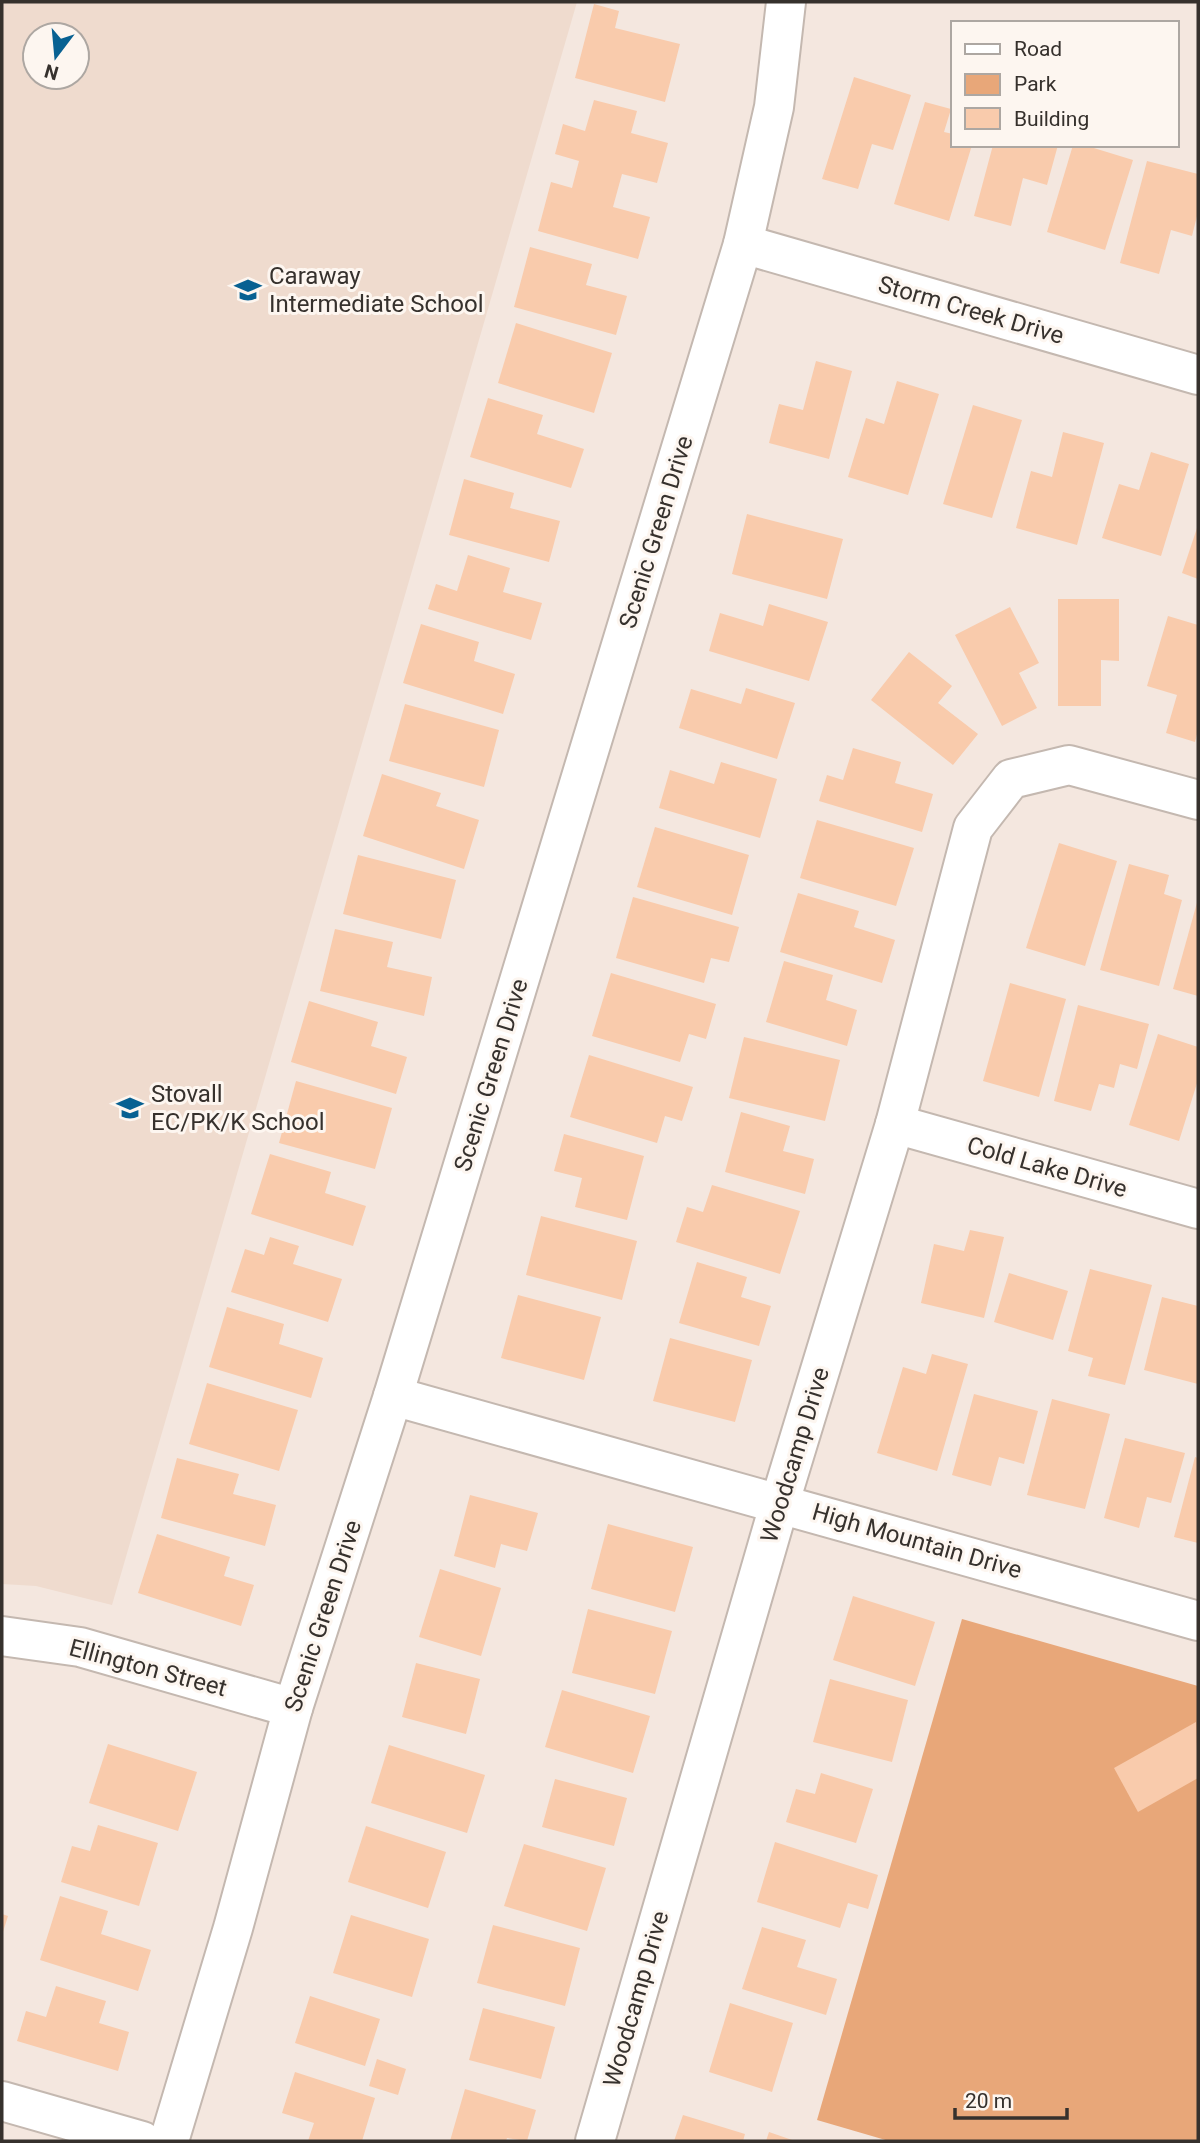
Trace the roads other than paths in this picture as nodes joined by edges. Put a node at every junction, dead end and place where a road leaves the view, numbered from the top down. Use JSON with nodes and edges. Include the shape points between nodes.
{"nodes":[{"id":1,"x":786,"y":2,"type":"edge"},
{"id":2,"x":743,"y":244,"type":"junction"},
{"id":3,"x":1198,"y":375,"type":"edge"},
{"id":4,"x":1198,"y":800,"type":"edge"},
{"id":5,"x":895,"y":1124,"type":"junction"},
{"id":6,"x":1198,"y":1209,"type":"edge"},
{"id":7,"x":393,"y":1396,"type":"junction"},
{"id":8,"x":780,"y":1502,"type":"junction"},
{"id":9,"x":1198,"y":1621,"type":"edge"},
{"id":10,"x":2,"y":1636,"type":"edge"},
{"id":11,"x":293,"y":1708,"type":"junction"},
{"id":12,"x":2,"y":2101,"type":"edge"},
{"id":13,"x":142,"y":2141,"type":"edge"},
{"id":14,"x":169,"y":2141,"type":"edge"},
{"id":15,"x":595,"y":2141,"type":"edge"}],
"edges":[{"from":1,"to":2,"type":"street","name":"Scenic Green Drive","via":[[774,107]]},
{"from":2,"to":3,"type":"street","name":"Storm Creek Drive"},
{"from":2,"to":7,"type":"street","name":"Scenic Green Drive"},
{"from":4,"to":5,"type":"street","name":"Woodcamp Drive","via":[[1069,765],[1012,779],[973,828]]},
{"from":5,"to":6,"type":"street","name":"Cold Lake Drive"},
{"from":5,"to":8,"type":"street","name":"Woodcamp Drive"},
{"from":7,"to":8,"type":"street","name":"High Mountain Drive"},
{"from":7,"to":11,"type":"street","name":"Scenic Green Drive"},
{"from":8,"to":9,"type":"street","name":"High Mountain Drive"},
{"from":8,"to":15,"type":"street","name":"Woodcamp Drive"},
{"from":10,"to":11,"type":"street","name":"Ellington Street","via":[[80,1647]]},
{"from":11,"to":14,"type":"street","name":"Scenic Green Drive"},
{"from":12,"to":13,"type":"street"}]}
